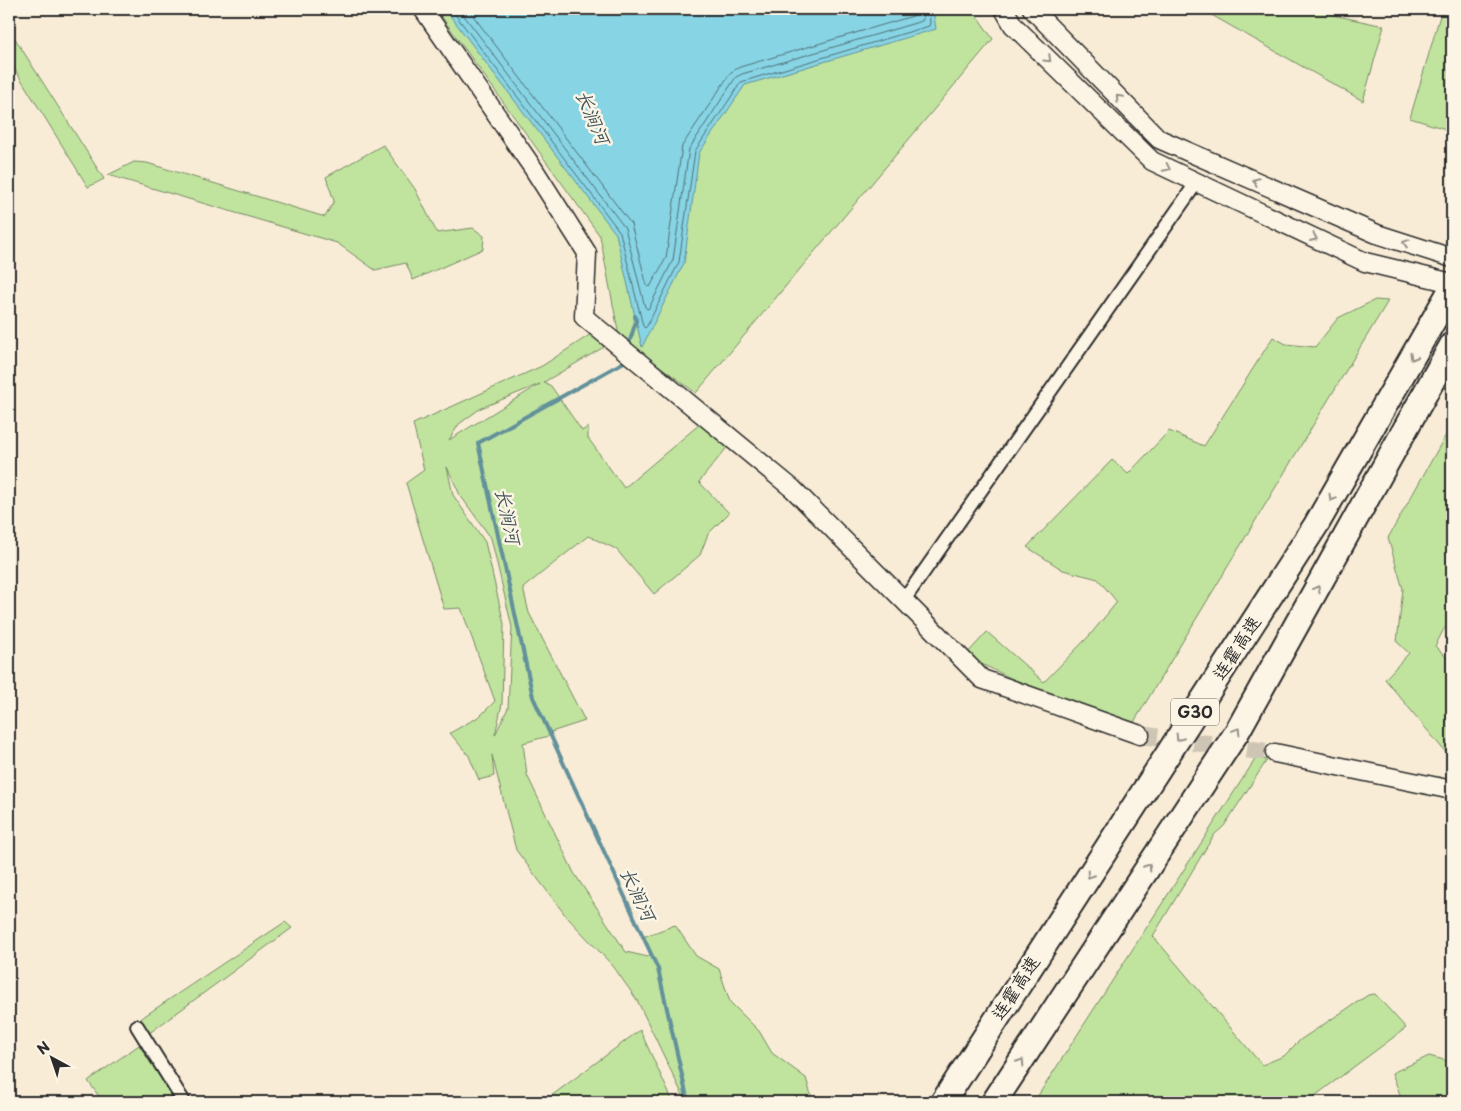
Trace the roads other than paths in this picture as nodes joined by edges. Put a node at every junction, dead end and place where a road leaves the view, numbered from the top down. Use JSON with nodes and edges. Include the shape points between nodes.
{"nodes":[{"id":1,"x":423,"y":9,"type":"edge"},
{"id":2,"x":1004,"y":9,"type":"edge"},
{"id":3,"x":1032,"y":9,"type":"edge"},
{"id":4,"x":1197,"y":182,"type":"junction"},
{"id":5,"x":1452,"y":258,"type":"edge"},
{"id":6,"x":1452,"y":284,"type":"edge"},
{"id":7,"x":1452,"y":288,"type":"edge"},
{"id":8,"x":1452,"y":345,"type":"edge"},
{"id":9,"x":904,"y":600,"type":"junction"},
{"id":10,"x":1140,"y":735,"type":"tunnel mouth"},
{"id":11,"x":1275,"y":754,"type":"tunnel mouth"},
{"id":12,"x":1452,"y":790,"type":"edge"},
{"id":13,"x":137,"y":1026,"type":"dead end"},
{"id":14,"x":184,"y":1102,"type":"edge"},
{"id":15,"x":943,"y":1102,"type":"edge"},
{"id":16,"x":994,"y":1102,"type":"edge"}],
"edges":[{"from":1,"to":9,"type":"street","via":[[533,168],[587,253],[584,318],[793,489]]},
{"from":2,"to":4,"type":"street","one_way":true,"via":[[1013,25],[1152,161]]},
{"from":5,"to":3,"type":"street","one_way":true,"via":[[1377,234],[1159,139]]},
{"from":4,"to":6,"type":"street","one_way":true,"via":[[1365,262]]},
{"from":4,"to":9,"type":"street"},
{"from":7,"to":15,"type":"highway","name":"连霍高速","number":"G30","one_way":true,"via":[[1316,525]]},
{"from":16,"to":8,"type":"highway","number":"G30","one_way":true,"via":[[1237,732]]},
{"from":9,"to":10,"type":"street","via":[[982,678]]},
{"from":11,"to":12,"type":"street"},
{"from":13,"to":14,"type":"street"}]}
